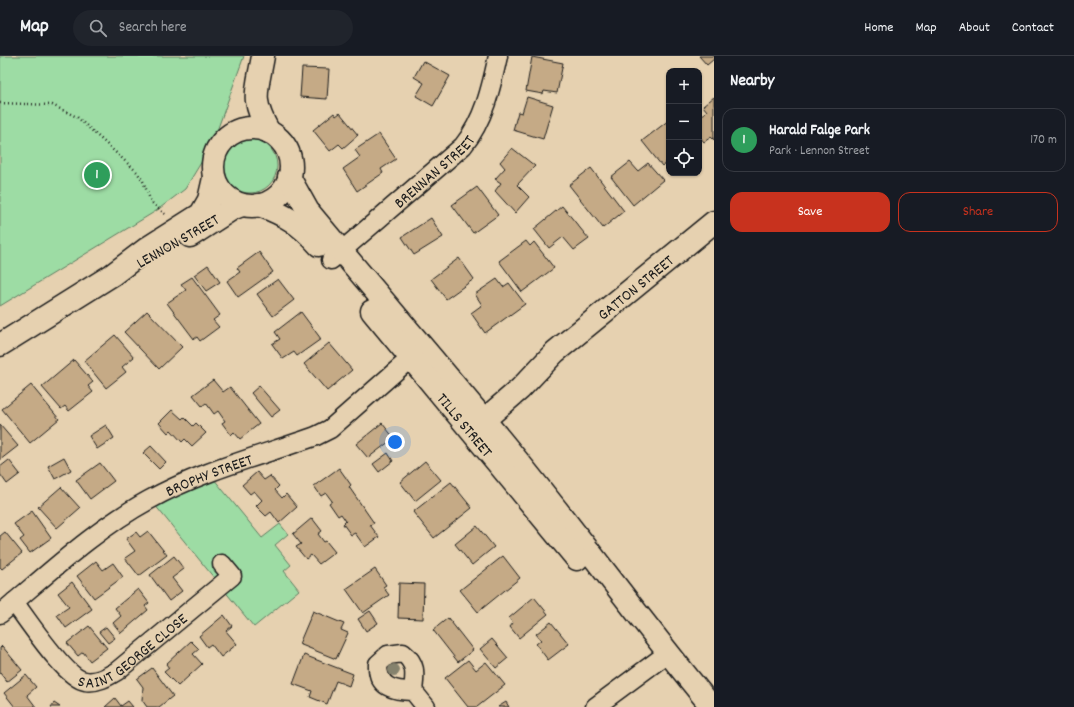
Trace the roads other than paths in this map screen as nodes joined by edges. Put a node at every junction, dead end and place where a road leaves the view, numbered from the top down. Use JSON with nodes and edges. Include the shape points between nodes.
{"nodes":[{"id":1,"x":263,"y":56,"type":"edge"},
{"id":2,"x":498,"y":56,"type":"edge"},
{"id":3,"x":256,"y":86,"type":"junction"},
{"id":4,"x":269,"y":132,"type":"junction"},
{"id":5,"x":226,"y":138,"type":"junction"},
{"id":6,"x":214,"y":178,"type":"junction"},
{"id":7,"x":290,"y":178,"type":"junction"},
{"id":8,"x":251,"y":205,"type":"junction"},
{"id":9,"x":714,"y":222,"type":"edge"},
{"id":10,"x":336,"y":256,"type":"junction"},
{"id":11,"x":112,"y":275,"type":"junction"},
{"id":12,"x":0,"y":345,"type":"edge"},
{"id":13,"x":416,"y":353,"type":"junction"},
{"id":14,"x":474,"y":417,"type":"junction"},
{"id":15,"x":232,"y":576,"type":"dead end"},
{"id":16,"x":14,"y":602,"type":"junction"},
{"id":17,"x":0,"y":614,"type":"edge"},
{"id":18,"x":668,"y":653,"type":"junction"},
{"id":19,"x":413,"y":691,"type":"dead end"},
{"id":20,"x":426,"y":707,"type":"edge"},
{"id":21,"x":595,"y":707,"type":"edge"},
{"id":22,"x":712,"y":707,"type":"edge"}],
"edges":[{"from":1,"to":3,"type":"street"},
{"from":2,"to":10,"type":"street","name":"BRENNAN STREET","via":[[481,116],[474,132],[463,146]]},
{"from":3,"to":4,"type":"street","via":[[259,114]]},
{"from":3,"to":5,"type":"street"},
{"from":4,"to":5,"type":"street","via":[[247,128],[235,131]]},
{"from":4,"to":7,"type":"street","via":[[278,138],[287,151],[291,167]]},
{"from":5,"to":6,"type":"street","via":[[220,144],[213,160]]},
{"from":6,"to":8,"type":"street","via":[[225,195]]},
{"from":6,"to":11,"type":"street","name":"LENNON STREET","via":[[209,200],[201,214]]},
{"from":7,"to":8,"type":"street","via":[[278,196],[270,202]]},
{"from":7,"to":10,"type":"street","name":"TILLS STREET"},
{"from":8,"to":10,"type":"street","name":"TILLS STREET","via":[[279,212],[293,220]]},
{"from":8,"to":11,"type":"street","name":"LENNON STREET","via":[[232,209],[176,245]]},
{"from":9,"to":14,"type":"street","name":"GATTON STREET","via":[[555,352],[512,379]]},
{"from":10,"to":13,"type":"street","name":"TILLS STREET"},
{"from":11,"to":12,"type":"street","name":"LENNON STREET"},
{"from":13,"to":14,"type":"street","name":"TILLS STREET"},
{"from":13,"to":16,"type":"street","name":"BROPHY STREET","via":[[330,429],[209,473],[150,499],[78,549]]},
{"from":14,"to":18,"type":"street","name":"TILLS STREET","via":[[577,559]]},
{"from":15,"to":16,"type":"street","name":"SAINT GEORGE CLOSE","via":[[117,671],[99,680],[84,681],[65,669]]},
{"from":16,"to":17,"type":"street","name":"BROPHY STREET"},
{"from":18,"to":21,"type":"street"},
{"from":18,"to":22,"type":"street","name":"TILLS STREET"},
{"from":19,"to":20,"type":"street"}]}
